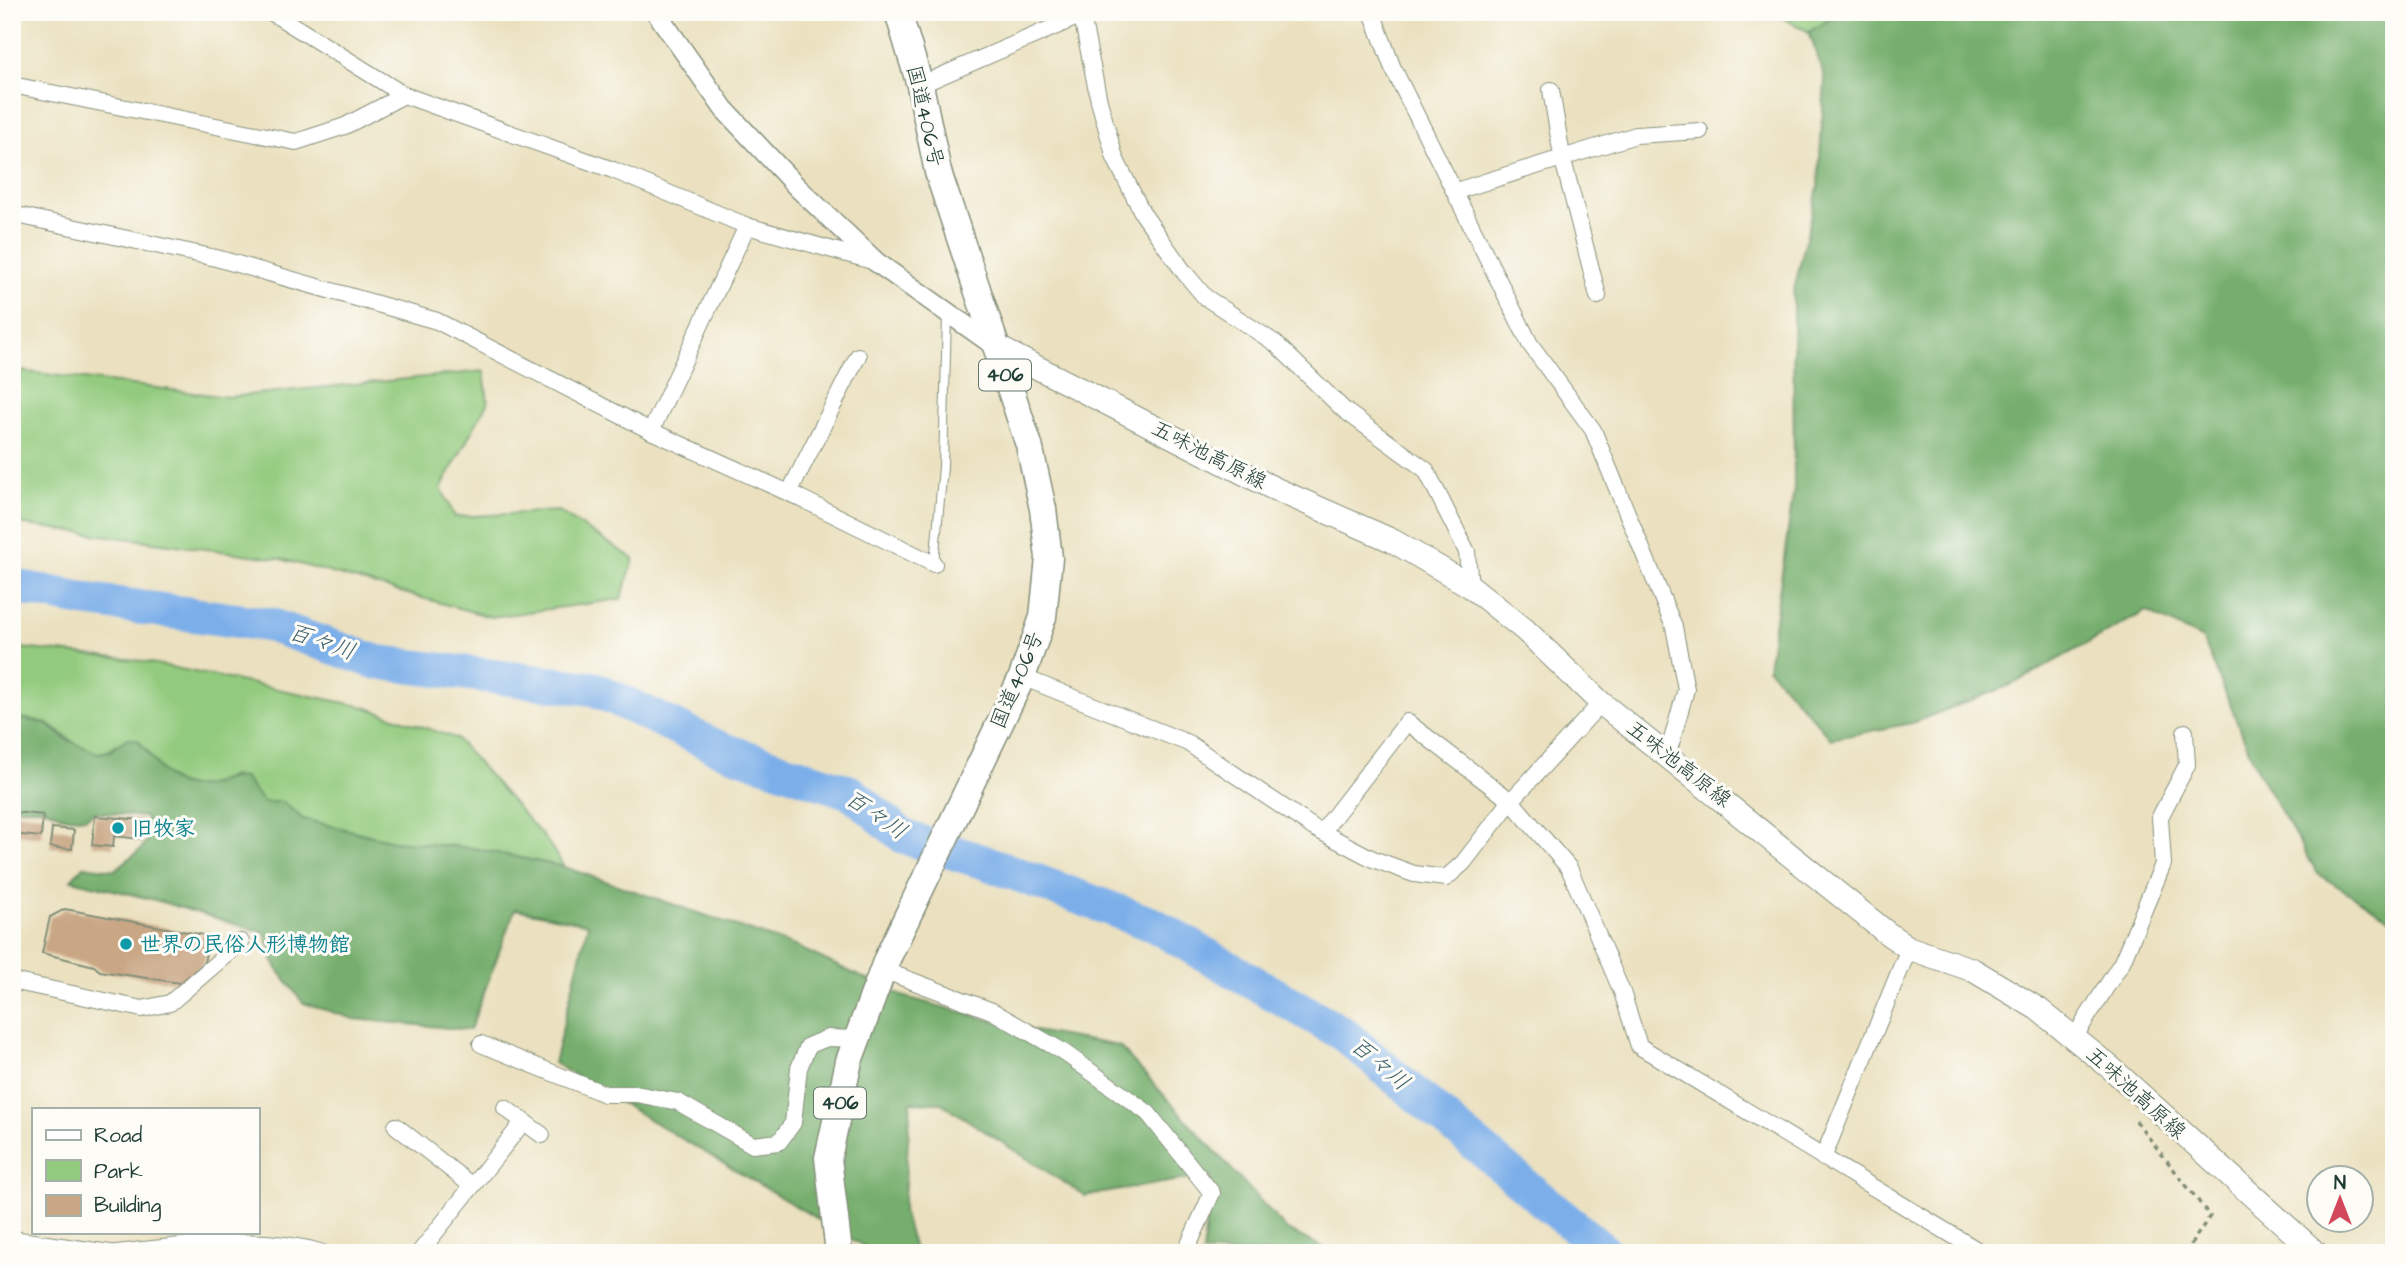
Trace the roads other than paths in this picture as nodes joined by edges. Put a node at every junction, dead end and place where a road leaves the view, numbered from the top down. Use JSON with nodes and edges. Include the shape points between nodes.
{"nodes":[{"id":1,"x":656,"y":12,"type":"edge"},
{"id":2,"x":898,"y":12,"type":"edge"},
{"id":3,"x":1372,"y":12,"type":"edge"},
{"id":4,"x":276,"y":13,"type":"edge"},
{"id":5,"x":1084,"y":13,"type":"edge"},
{"id":6,"x":12,"y":85,"type":"edge"},
{"id":7,"x":920,"y":85,"type":"junction"},
{"id":8,"x":1551,"y":90,"type":"dead end"},
{"id":9,"x":404,"y":95,"type":"junction"},
{"id":10,"x":1700,"y":131,"type":"dead end"},
{"id":11,"x":1562,"y":156,"type":"junction"},
{"id":12,"x":1456,"y":191,"type":"junction"},
{"id":13,"x":12,"y":214,"type":"edge"},
{"id":14,"x":747,"y":226,"type":"junction"},
{"id":15,"x":876,"y":261,"type":"junction"},
{"id":16,"x":1598,"y":296,"type":"dead end"},
{"id":17,"x":948,"y":311,"type":"junction"},
{"id":18,"x":995,"y":346,"type":"junction"},
{"id":19,"x":858,"y":356,"type":"dead end"},
{"id":20,"x":651,"y":431,"type":"junction"},
{"id":21,"x":789,"y":493,"type":"junction"},
{"id":22,"x":934,"y":564,"type":"joint"},
{"id":23,"x":1470,"y":586,"type":"junction"},
{"id":24,"x":1022,"y":677,"type":"junction"},
{"id":25,"x":1601,"y":703,"type":"junction"},
{"id":26,"x":2185,"y":732,"type":"dead end"},
{"id":27,"x":1668,"y":754,"type":"junction"},
{"id":28,"x":1511,"y":801,"type":"junction"},
{"id":29,"x":1322,"y":832,"type":"junction"},
{"id":30,"x":241,"y":942,"type":"dead end"},
{"id":31,"x":1909,"y":948,"type":"junction"},
{"id":32,"x":885,"y":965,"type":"junction"},
{"id":33,"x":12,"y":981,"type":"edge"},
{"id":34,"x":2074,"y":1038,"type":"junction"},
{"id":35,"x":857,"y":1039,"type":"junction"},
{"id":36,"x":481,"y":1044,"type":"dead end"},
{"id":37,"x":505,"y":1108,"type":"dead end"},
{"id":38,"x":524,"y":1121,"type":"junction"},
{"id":39,"x":396,"y":1126,"type":"dead end"},
{"id":40,"x":542,"y":1135,"type":"dead end"},
{"id":41,"x":1823,"y":1158,"type":"junction"},
{"id":42,"x":472,"y":1186,"type":"junction"},
{"id":43,"x":12,"y":1239,"type":"edge"},
{"id":44,"x":110,"y":1253,"type":"edge"},
{"id":45,"x":116,"y":1253,"type":"edge"},
{"id":46,"x":323,"y":1253,"type":"edge"},
{"id":47,"x":419,"y":1253,"type":"edge"},
{"id":48,"x":839,"y":1253,"type":"edge"},
{"id":49,"x":1185,"y":1253,"type":"edge"},
{"id":50,"x":1982,"y":1253,"type":"edge"},
{"id":51,"x":2316,"y":1253,"type":"edge"}],
"edges":[{"from":1,"to":15,"type":"street","via":[[723,109]]},
{"from":2,"to":7,"type":"highway","name":"国道406号","number":"406"},
{"from":3,"to":12,"type":"street","via":[[1392,66]]},
{"from":4,"to":9,"type":"street"},
{"from":5,"to":7,"type":"street"},
{"from":5,"to":23,"type":"street","via":[[1099,101],[1115,158],[1150,223],[1205,297],[1275,343],[1344,410],[1426,470],[1467,552]]},
{"from":6,"to":9,"type":"street","via":[[296,142],[345,126]]},
{"from":7,"to":18,"type":"highway","name":"国道406号","number":"406","via":[[938,172]]},
{"from":8,"to":11,"type":"street"},
{"from":9,"to":14,"type":"street","via":[[613,170]]},
{"from":10,"to":11,"type":"street","via":[[1636,135]]},
{"from":11,"to":12,"type":"street"},
{"from":11,"to":16,"type":"street"},
{"from":12,"to":27,"type":"street","via":[[1530,344],[1593,430],[1674,627],[1686,689]]},
{"from":13,"to":20,"type":"street","via":[[216,258],[437,321]]},
{"from":14,"to":15,"type":"street"},
{"from":14,"to":20,"type":"street"},
{"from":15,"to":17,"type":"street"},
{"from":17,"to":18,"type":"street"},
{"from":17,"to":22,"type":"lane","via":[[943,467]]},
{"from":18,"to":23,"type":"main road","name":"五味池高原線","via":[[1273,488],[1393,541]]},
{"from":18,"to":24,"type":"highway","name":"国道406号","number":"406","via":[[1029,445],[1049,558],[1043,617]]},
{"from":19,"to":21,"type":"street"},
{"from":20,"to":21,"type":"street"},
{"from":21,"to":22,"type":"street"},
{"from":23,"to":25,"type":"main road","name":"五味池高原線","via":[[1525,630]]},
{"from":24,"to":29,"type":"street","via":[[1188,743]]},
{"from":24,"to":32,"type":"highway","name":"国道406号","number":"406"},
{"from":25,"to":27,"type":"main road","name":"五味池高原線"},
{"from":25,"to":28,"type":"street"},
{"from":26,"to":34,"type":"street","via":[[2187,765],[2160,817],[2163,864],[2122,962]]},
{"from":27,"to":31,"type":"main road","name":"五味池高原線"},
{"from":28,"to":29,"type":"street","via":[[1446,878],[1373,859]]},
{"from":28,"to":29,"type":"street","via":[[1408,722]]},
{"from":28,"to":41,"type":"street","via":[[1569,868],[1622,992],[1639,1046]]},
{"from":30,"to":33,"type":"street","via":[[170,1003],[142,1009]]},
{"from":31,"to":34,"type":"main road","name":"五味池高原線","via":[[1973,970],[2038,1009]]},
{"from":31,"to":41,"type":"street"},
{"from":32,"to":35,"type":"highway","name":"国道406号","number":"406"},
{"from":32,"to":49,"type":"street","via":[[992,1011],[1062,1051],[1148,1113],[1212,1193]]},
{"from":34,"to":51,"type":"main road","name":"五味池高原線"},
{"from":35,"to":36,"type":"street","via":[[827,1038],[808,1046],[799,1068],[793,1124],[779,1142],[769,1145],[752,1145],[678,1102],[606,1094]]},
{"from":35,"to":48,"type":"highway","name":"国道406号","number":"406","via":[[828,1158]]},
{"from":37,"to":38,"type":"street"},
{"from":38,"to":40,"type":"street"},
{"from":38,"to":42,"type":"street"},
{"from":39,"to":42,"type":"street"},
{"from":41,"to":50,"type":"street"},
{"from":42,"to":47,"type":"street"},
{"from":43,"to":44,"type":"street"},
{"from":45,"to":46,"type":"street","via":[[198,1244],[289,1242]]}]}
